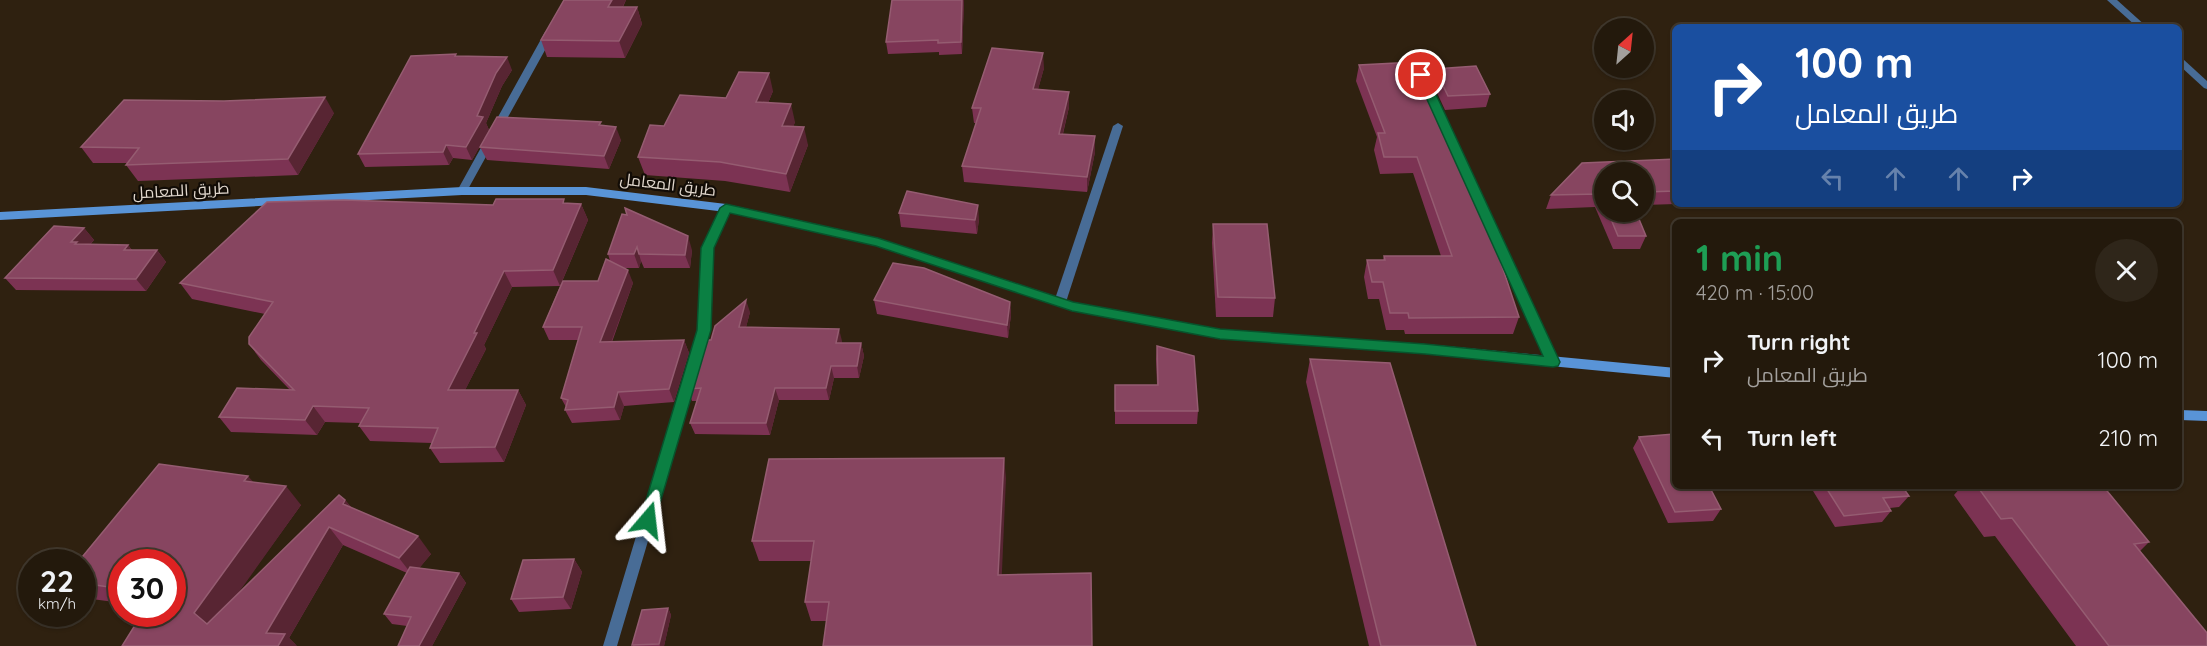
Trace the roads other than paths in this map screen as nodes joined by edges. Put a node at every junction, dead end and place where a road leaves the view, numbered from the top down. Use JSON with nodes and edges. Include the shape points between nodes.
{"nodes":[{"id":1,"x":2112,"y":0,"type":"edge"},
{"id":2,"x":555,"y":24,"type":"edge"},
{"id":3,"x":2139,"y":24,"type":"edge"},
{"id":4,"x":2182,"y":63,"type":"edge"},
{"id":5,"x":2207,"y":86,"type":"edge"},
{"id":6,"x":1431,"y":96,"type":"edge"},
{"id":7,"x":1118,"y":126,"type":"dead end"},
{"id":8,"x":1470,"y":181,"type":"edge"},
{"id":9,"x":462,"y":191,"type":"junction"},
{"id":10,"x":726,"y":208,"type":"junction"},
{"id":11,"x":1485,"y":213,"type":"edge"},
{"id":12,"x":0,"y":216,"type":"edge"},
{"id":13,"x":1060,"y":302,"type":"junction"},
{"id":14,"x":1553,"y":362,"type":"junction"},
{"id":15,"x":1672,"y":373,"type":"edge"},
{"id":16,"x":2182,"y":415,"type":"edge"},
{"id":17,"x":2207,"y":416,"type":"edge"},
{"id":18,"x":610,"y":646,"type":"edge"}],
"edges":[{"from":1,"to":3,"type":"street"},
{"from":2,"to":9,"type":"street"},
{"from":4,"to":5,"type":"street"},
{"from":6,"to":8,"type":"street"},
{"from":7,"to":13,"type":"street"},
{"from":9,"to":10,"type":"main road","name":"طريق المعامل","via":[[586,191]]},
{"from":9,"to":12,"type":"main road","name":"طريق المعامل"},
{"from":10,"to":13,"type":"main road","name":"طريق المعامل","via":[[878,242]]},
{"from":10,"to":18,"type":"street","via":[[708,248],[704,330]]},
{"from":11,"to":14,"type":"street"},
{"from":13,"to":14,"type":"main road","name":"طريق المعامل","via":[[1220,334]]},
{"from":14,"to":15,"type":"main road","name":"طريق المعامل"},
{"from":16,"to":17,"type":"main road"}]}
